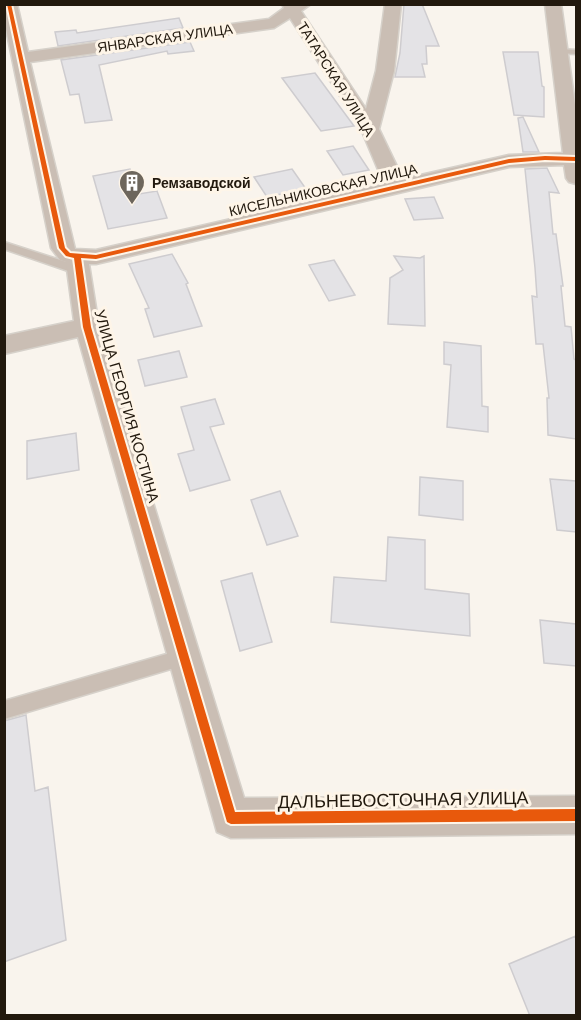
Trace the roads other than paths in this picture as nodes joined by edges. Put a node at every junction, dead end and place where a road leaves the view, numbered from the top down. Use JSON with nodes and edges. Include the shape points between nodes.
{"nodes":[{"id":1,"x":393,"y":4,"type":"edge"},
{"id":2,"x":553,"y":4,"type":"edge"},
{"id":3,"x":295,"y":6,"type":"edge"},
{"id":4,"x":9,"y":20,"type":"edge"},
{"id":5,"x":568,"y":52,"type":"edge"},
{"id":6,"x":21,"y":58,"type":"junction"},
{"id":7,"x":569,"y":79,"type":"edge"},
{"id":8,"x":370,"y":129,"type":"junction"},
{"id":9,"x":575,"y":165,"type":"edge"},
{"id":10,"x":396,"y":187,"type":"junction"},
{"id":11,"x":4,"y":245,"type":"edge"},
{"id":12,"x":78,"y":263,"type":"junction"},
{"id":13,"x":87,"y":327,"type":"junction"},
{"id":14,"x":4,"y":345,"type":"edge"},
{"id":15,"x":184,"y":657,"type":"junction"},
{"id":16,"x":4,"y":710,"type":"edge"},
{"id":17,"x":576,"y":815,"type":"edge"},
{"id":18,"x":231,"y":818,"type":"joint"}],
"edges":[{"from":1,"to":8,"type":"street","via":[[385,71]]},
{"from":2,"to":5,"type":"street"},
{"from":3,"to":6,"type":"street","name":"ЯНВАРСКАЯ УЛИЦА","via":[[274,23]]},
{"from":3,"to":8,"type":"street","name":"ТАТАРСКАЯ УЛИЦА"},
{"from":4,"to":6,"type":"street"},
{"from":5,"to":7,"type":"street"},
{"from":6,"to":12,"type":"street","via":[[22,100],[62,248]]},
{"from":7,"to":9,"type":"street"},
{"from":8,"to":10,"type":"street","name":"ТАТАРСКАЯ УЛИЦА"},
{"from":9,"to":10,"type":"street","name":"КИСЕЛЬНИКОВСКАЯ УЛИЦА","via":[[544,158],[509,161]]},
{"from":10,"to":12,"type":"street","name":"КИСЕЛЬНИКОВСКАЯ УЛИЦА"},
{"from":11,"to":12,"type":"lane"},
{"from":12,"to":13,"type":"street","name":"УЛИЦА ГЕОРГИЯ КОСТИНА"},
{"from":13,"to":14,"type":"street"},
{"from":13,"to":15,"type":"street","name":"УЛИЦА ГЕОРГИЯ КОСТИНА"},
{"from":15,"to":16,"type":"lane"},
{"from":15,"to":18,"type":"street","name":"УЛИЦА ГЕОРГИЯ КОСТИНА"},
{"from":17,"to":18,"type":"street","name":"ДАЛЬНЕВОСТОЧНАЯ УЛИЦА"}]}
